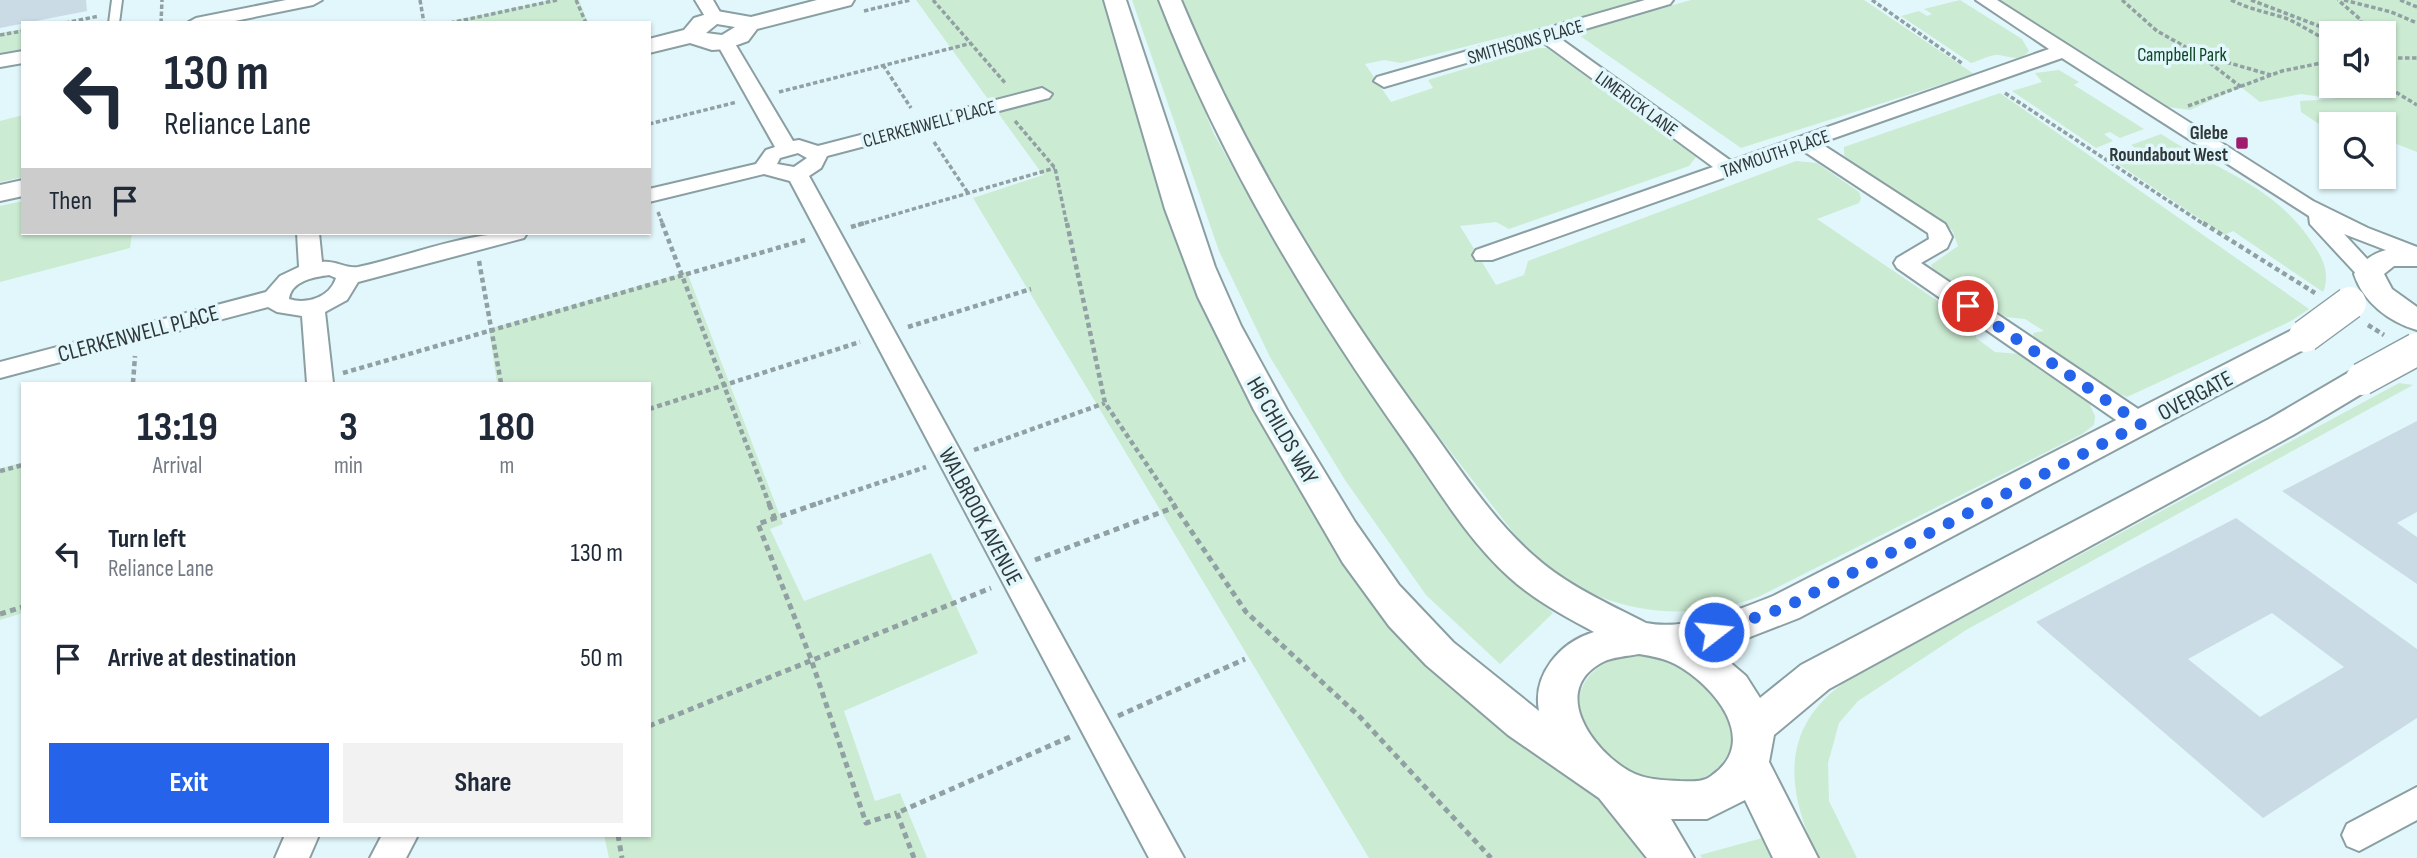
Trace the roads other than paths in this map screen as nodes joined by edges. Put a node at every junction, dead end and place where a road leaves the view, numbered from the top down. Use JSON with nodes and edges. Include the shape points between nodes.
{"nodes":[{"id":1,"x":117,"y":0,"type":"edge"},
{"id":2,"x":313,"y":0,"type":"edge"},
{"id":3,"x":843,"y":0,"type":"edge"},
{"id":4,"x":1115,"y":0,"type":"edge"},
{"id":5,"x":1170,"y":0,"type":"edge"},
{"id":6,"x":1664,"y":0,"type":"edge"},
{"id":7,"x":1985,"y":0,"type":"edge"},
{"id":8,"x":710,"y":9,"type":"edge"},
{"id":9,"x":293,"y":14,"type":"edge"},
{"id":10,"x":115,"y":18,"type":"edge"},
{"id":11,"x":218,"y":21,"type":"edge"},
{"id":12,"x":747,"y":25,"type":"junction"},
{"id":13,"x":694,"y":35,"type":"junction"},
{"id":14,"x":1545,"y":36,"type":"junction"},
{"id":15,"x":725,"y":42,"type":"junction"},
{"id":16,"x":651,"y":46,"type":"edge"},
{"id":17,"x":2065,"y":51,"type":"junction"},
{"id":18,"x":21,"y":57,"type":"edge"},
{"id":19,"x":0,"y":61,"type":"edge"},
{"id":20,"x":1384,"y":81,"type":"dead end"},
{"id":21,"x":1042,"y":94,"type":"dead end"},
{"id":22,"x":1806,"y":143,"type":"junction"},
{"id":23,"x":800,"y":158,"type":"junction"},
{"id":24,"x":1729,"y":169,"type":"junction"},
{"id":25,"x":21,"y":188,"type":"edge"},
{"id":26,"x":0,"y":193,"type":"edge"},
{"id":27,"x":651,"y":196,"type":"edge"},
{"id":28,"x":2305,"y":206,"type":"junction"},
{"id":29,"x":308,"y":235,"type":"edge"},
{"id":30,"x":509,"y":235,"type":"edge"},
{"id":31,"x":1484,"y":255,"type":"dead end"},
{"id":32,"x":2417,"y":256,"type":"edge"},
{"id":33,"x":311,"y":270,"type":"junction"},
{"id":34,"x":348,"y":277,"type":"junction"},
{"id":35,"x":2355,"y":296,"type":"junction"},
{"id":36,"x":276,"y":297,"type":"junction"},
{"id":37,"x":313,"y":307,"type":"junction"},
{"id":38,"x":2417,"y":320,"type":"edge"},
{"id":39,"x":2405,"y":345,"type":"edge"},
{"id":40,"x":0,"y":370,"type":"edge"},
{"id":41,"x":320,"y":381,"type":"edge"},
{"id":42,"x":2141,"y":424,"type":"junction"},
{"id":43,"x":1652,"y":640,"type":"junction"},
{"id":44,"x":1751,"y":746,"type":"junction"},
{"id":45,"x":1601,"y":777,"type":"junction"},
{"id":46,"x":2417,"y":802,"type":"edge"},
{"id":47,"x":2359,"y":835,"type":"dead end"},
{"id":48,"x":301,"y":837,"type":"edge"},
{"id":49,"x":400,"y":837,"type":"edge"},
{"id":50,"x":292,"y":858,"type":"edge"},
{"id":51,"x":387,"y":858,"type":"edge"},
{"id":52,"x":1167,"y":858,"type":"edge"},
{"id":53,"x":1672,"y":858,"type":"edge"},
{"id":54,"x":1796,"y":858,"type":"edge"}],
"edges":[{"from":1,"to":10,"type":"lane"},
{"from":2,"to":9,"type":"street"},
{"from":3,"to":12,"type":"street"},
{"from":4,"to":45,"type":"street","name":"H6 CHILDS WAY","via":[[1177,203],[1219,311],[1337,523],[1420,634],[1511,717]]},
{"from":5,"to":43,"type":"street","via":[[1222,126],[1284,239],[1348,339],[1473,510],[1521,566],[1554,592]]},
{"from":6,"to":14,"type":"street","name":"SMITHSONS PLACE"},
{"from":7,"to":17,"type":"street"},
{"from":8,"to":12,"type":"street"},
{"from":8,"to":13,"type":"street"},
{"from":9,"to":11,"type":"street"},
{"from":12,"to":15,"type":"street","via":[[745,33]]},
{"from":13,"to":15,"type":"street","via":[[702,41]]},
{"from":13,"to":16,"type":"street"},
{"from":14,"to":20,"type":"street","name":"SMITHSONS PLACE"},
{"from":14,"to":24,"type":"street","name":"LIMERICK LANE"},
{"from":15,"to":23,"type":"street","name":"WALBROOK AVENUE"},
{"from":17,"to":22,"type":"street","name":"TAYMOUTH PLACE"},
{"from":17,"to":28,"type":"street"},
{"from":18,"to":19,"type":"street"},
{"from":21,"to":23,"type":"street","name":"CLERKENWELL PLACE"},
{"from":22,"to":24,"type":"street","name":"TAYMOUTH PLACE"},
{"from":22,"to":42,"type":"street","via":[[1937,229],[1939,243],[1905,263]]},
{"from":23,"to":27,"type":"street","via":[[782,174],[768,167]]},
{"from":23,"to":52,"type":"street","name":"WALBROOK AVENUE","via":[[827,234]]},
{"from":24,"to":31,"type":"street","name":"TAYMOUTH PLACE"},
{"from":25,"to":26,"type":"street"},
{"from":28,"to":32,"type":"street"},
{"from":28,"to":35,"type":"street"},
{"from":29,"to":33,"type":"street"},
{"from":30,"to":34,"type":"street"},
{"from":32,"to":35,"type":"street","via":[[2385,258],[2374,265]]},
{"from":33,"to":34,"type":"street","via":[[339,269]]},
{"from":33,"to":36,"type":"street","via":[[287,281]]},
{"from":34,"to":37,"type":"street","via":[[343,290]]},
{"from":35,"to":38,"type":"street","via":[[2384,299]]},
{"from":35,"to":42,"type":"street","name":"OVERGATE","bridge":true,"via":[[2305,335]]},
{"from":36,"to":37,"type":"street","via":[[282,306]]},
{"from":36,"to":40,"type":"street","name":"CLERKENWELL PLACE"},
{"from":37,"to":41,"type":"street"},
{"from":39,"to":44,"type":"street","bridge":true,"via":[[2362,379],[2281,427],[1815,677]]},
{"from":42,"to":43,"type":"street","name":"OVERGATE","via":[[1786,607],[1750,622]]},
{"from":43,"to":44,"type":"street","via":[[1689,652],[1731,685],[1745,705]]},
{"from":43,"to":45,"type":"street","via":[[1613,640],[1590,648],[1573,661],[1561,679],[1556,700],[1560,724],[1571,747]]},
{"from":44,"to":45,"type":"street","via":[[1734,786],[1709,800],[1678,804],[1644,800]]},
{"from":44,"to":54,"type":"street"},
{"from":45,"to":53,"type":"street","name":"H6 CHILDS WAY","via":[[1655,832]]},
{"from":46,"to":47,"type":"street"},
{"from":48,"to":50,"type":"street"},
{"from":49,"to":51,"type":"street"}]}
